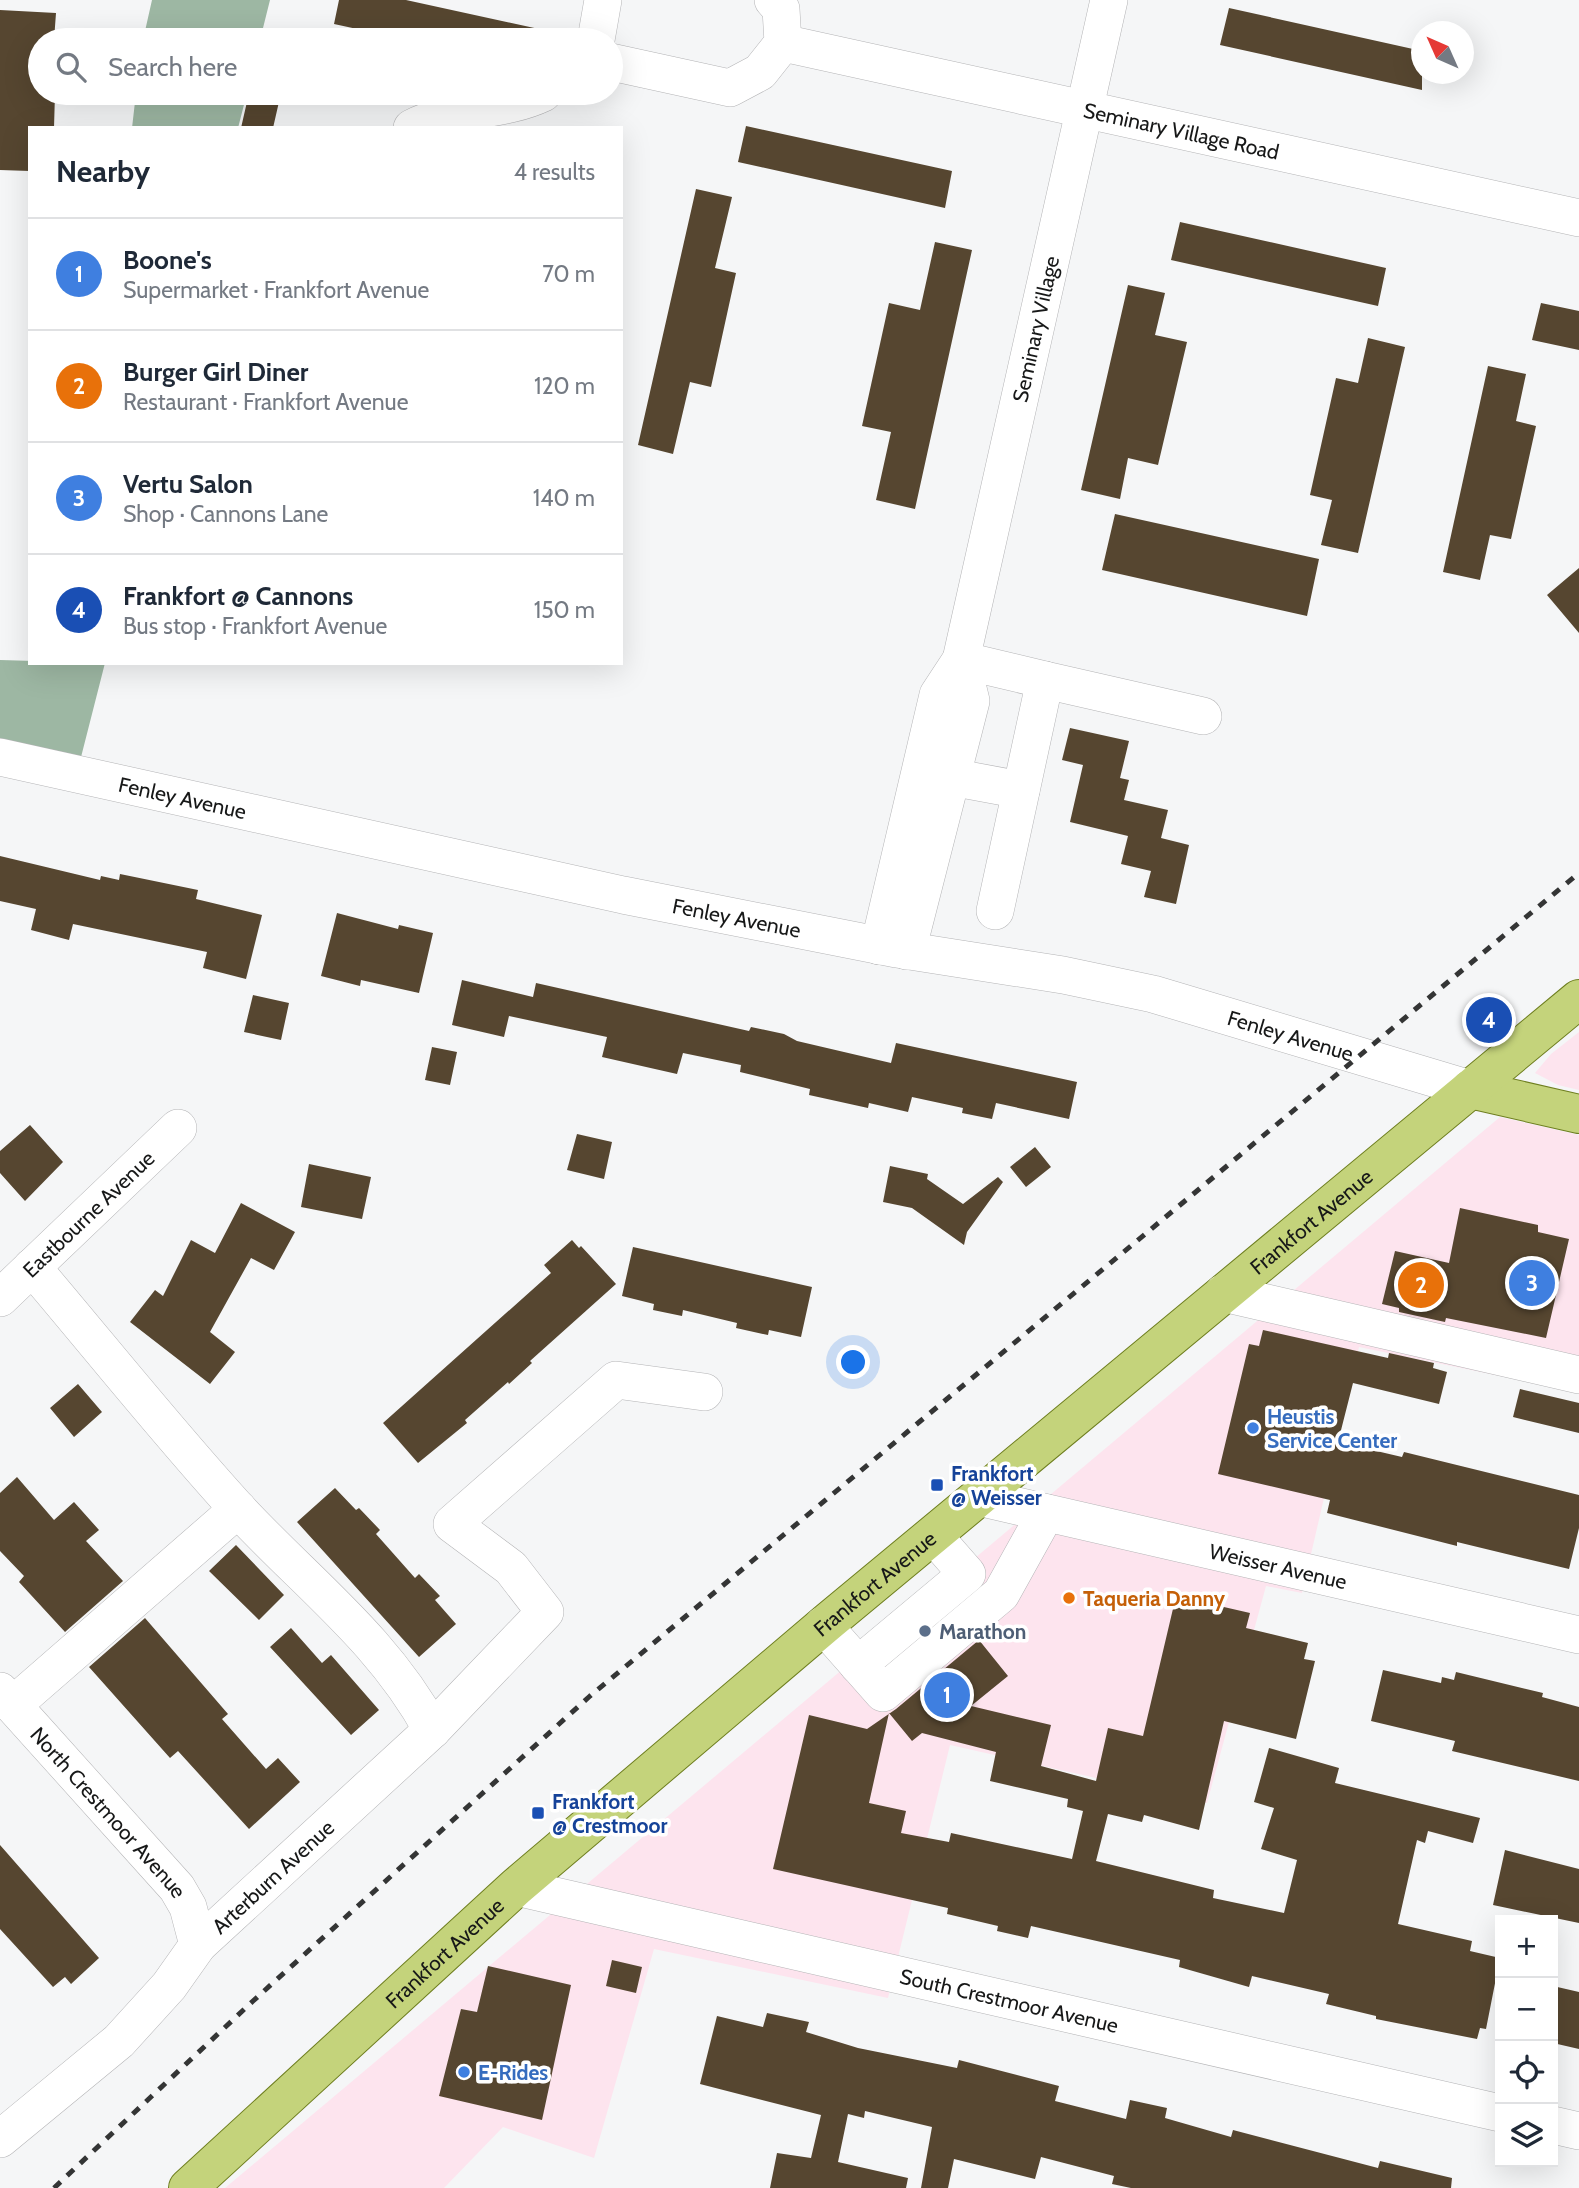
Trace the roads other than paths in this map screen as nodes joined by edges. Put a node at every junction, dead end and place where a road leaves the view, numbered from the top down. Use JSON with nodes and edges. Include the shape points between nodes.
{"nodes":[{"id":1,"x":603,"y":0,"type":"edge"},
{"id":2,"x":773,"y":0,"type":"edge"},
{"id":3,"x":1110,"y":0,"type":"edge"},
{"id":4,"x":598,"y":28,"type":"edge"},
{"id":5,"x":783,"y":43,"type":"junction"},
{"id":6,"x":623,"y":65,"type":"edge"},
{"id":7,"x":505,"y":105,"type":"edge"},
{"id":8,"x":1086,"y":109,"type":"junction"},
{"id":9,"x":416,"y":126,"type":"edge"},
{"id":10,"x":1579,"y":218,"type":"edge"},
{"id":11,"x":961,"y":660,"type":"junction"},
{"id":12,"x":1045,"y":680,"type":"junction"},
{"id":13,"x":1203,"y":716,"type":"dead end"},
{"id":14,"x":0,"y":757,"type":"edge"},
{"id":15,"x":951,"y":777,"type":"junction"},
{"id":16,"x":1021,"y":790,"type":"junction"},
{"id":17,"x":995,"y":911,"type":"dead end"},
{"id":18,"x":893,"y":948,"type":"junction"},
{"id":19,"x":1579,"y":999,"type":"edge"},
{"id":20,"x":1470,"y":1089,"type":"junction"},
{"id":21,"x":1579,"y":1114,"type":"edge"},
{"id":22,"x":178,"y":1128,"type":"dead end"},
{"id":23,"x":32,"y":1267,"type":"junction"},
{"id":24,"x":1223,"y":1293,"type":"junction"},
{"id":25,"x":0,"y":1298,"type":"edge"},
{"id":26,"x":1579,"y":1375,"type":"edge"},
{"id":27,"x":704,"y":1392,"type":"dead end"},
{"id":28,"x":978,"y":1497,"type":"junction"},
{"id":29,"x":238,"y":1509,"type":"junction"},
{"id":30,"x":1046,"y":1513,"type":"junction"},
{"id":31,"x":933,"y":1535,"type":"junction"},
{"id":32,"x":967,"y":1574,"type":"junction"},
{"id":33,"x":1000,"y":1594,"type":"junction"},
{"id":34,"x":823,"y":1625,"type":"junction"},
{"id":35,"x":1579,"y":1635,"type":"edge"},
{"id":36,"x":858,"y":1665,"type":"junction"},
{"id":37,"x":6,"y":1698,"type":"edge"},
{"id":38,"x":432,"y":1731,"type":"junction"},
{"id":39,"x":516,"y":1887,"type":"junction"},
{"id":40,"x":198,"y":1945,"type":"junction"},
{"id":41,"x":1495,"y":2112,"type":"edge"},
{"id":42,"x":1558,"y":2126,"type":"edge"},
{"id":43,"x":1579,"y":2131,"type":"edge"},
{"id":44,"x":0,"y":2139,"type":"edge"},
{"id":45,"x":188,"y":2188,"type":"edge"}],
"edges":[{"from":1,"to":4,"type":"street"},
{"from":2,"to":5,"type":"street","via":[[781,9]]},
{"from":3,"to":8,"type":"street","name":"Seminary Village"},
{"from":5,"to":6,"type":"street","via":[[760,72],[730,88]]},
{"from":5,"to":8,"type":"street","name":"Seminary Village Road"},
{"from":7,"to":9,"type":"street","via":[[433,117]]},
{"from":8,"to":10,"type":"street","name":"Seminary Village Road"},
{"from":8,"to":11,"type":"street","name":"Seminary Village"},
{"from":11,"to":12,"type":"street"},
{"from":11,"to":15,"type":"street","name":"Seminary Village","via":[[971,701]]},
{"from":11,"to":18,"type":"street","name":"Seminary Village","via":[[938,695]]},
{"from":12,"to":13,"type":"street"},
{"from":12,"to":16,"type":"street"},
{"from":14,"to":18,"type":"street","name":"Fenley Avenue","via":[[623,895]]},
{"from":15,"to":16,"type":"street"},
{"from":15,"to":18,"type":"street","name":"Seminary Village"},
{"from":16,"to":17,"type":"street"},
{"from":18,"to":20,"type":"street","name":"Fenley Avenue","via":[[1153,994]]},
{"from":19,"to":20,"type":"main road","name":"Frankfort Avenue"},
{"from":20,"to":21,"type":"main road"},
{"from":20,"to":24,"type":"main road","name":"Frankfort Avenue"},
{"from":22,"to":23,"type":"street","name":"Eastbourne Avenue"},
{"from":23,"to":25,"type":"street","name":"Eastbourne Avenue"},
{"from":23,"to":29,"type":"street"},
{"from":24,"to":26,"type":"street"},
{"from":24,"to":28,"type":"main road","name":"Frankfort Avenue"},
{"from":27,"to":38,"type":"street","name":"Arterburn Avenue","via":[[616,1380],[452,1524],[511,1568],[545,1612]]},
{"from":28,"to":30,"type":"street","name":"Weisser Avenue"},
{"from":28,"to":31,"type":"main road","name":"Frankfort Avenue"},
{"from":29,"to":37,"type":"street"},
{"from":29,"to":38,"type":"street","via":[[338,1605],[415,1699]]},
{"from":30,"to":33,"type":"street"},
{"from":30,"to":35,"type":"street","name":"Weisser Avenue"},
{"from":31,"to":32,"type":"street"},
{"from":31,"to":34,"type":"main road","name":"Frankfort Avenue"},
{"from":32,"to":33,"type":"street"},
{"from":32,"to":36,"type":"street"},
{"from":33,"to":36,"type":"street","via":[[883,1693]]},
{"from":34,"to":36,"type":"street"},
{"from":34,"to":39,"type":"main road","name":"Frankfort Avenue"},
{"from":37,"to":40,"type":"street","name":"North Crestmoor Avenue","via":[[177,1888]]},
{"from":38,"to":40,"type":"street","name":"Arterburn Avenue"},
{"from":39,"to":41,"type":"street","name":"South Crestmoor Avenue"},
{"from":39,"to":45,"type":"main road","name":"Frankfort Avenue"},
{"from":40,"to":44,"type":"street","name":"Arterburn Avenue","via":[[169,1986],[119,2041]]},
{"from":42,"to":43,"type":"street"}]}
